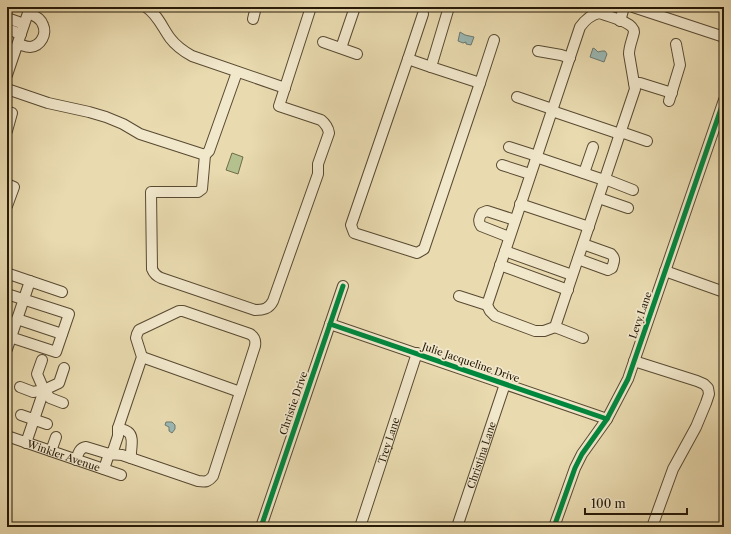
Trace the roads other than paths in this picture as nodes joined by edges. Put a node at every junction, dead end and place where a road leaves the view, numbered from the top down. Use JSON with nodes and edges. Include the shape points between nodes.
{"nodes":[{"id":1,"x":146,"y":7,"type":"edge"},
{"id":2,"x":256,"y":7,"type":"edge"},
{"id":3,"x":311,"y":7,"type":"edge"},
{"id":4,"x":355,"y":7,"type":"edge"},
{"id":5,"x":449,"y":7,"type":"edge"},
{"id":6,"x":624,"y":7,"type":"edge"},
{"id":7,"x":633,"y":7,"type":"edge"},
{"id":8,"x":29,"y":10,"type":"edge"},
{"id":9,"x":611,"y":12,"type":"edge"},
{"id":10,"x":423,"y":14,"type":"dead end"},
{"id":11,"x":7,"y":18,"type":"edge"},
{"id":12,"x":253,"y":19,"type":"dead end"},
{"id":13,"x":620,"y":20,"type":"junction"},
{"id":14,"x":7,"y":29,"type":"edge"},
{"id":15,"x":23,"y":29,"type":"junction"},
{"id":16,"x":724,"y":37,"type":"edge"},
{"id":17,"x":494,"y":40,"type":"dead end"},
{"id":18,"x":323,"y":42,"type":"dead end"},
{"id":19,"x":18,"y":44,"type":"junction"},
{"id":20,"x":676,"y":44,"type":"dead end"},
{"id":21,"x":341,"y":48,"type":"junction"},
{"id":22,"x":538,"y":51,"type":"dead end"},
{"id":23,"x":357,"y":54,"type":"dead end"},
{"id":24,"x":570,"y":58,"type":"junction"},
{"id":25,"x":408,"y":59,"type":"junction"},
{"id":26,"x":431,"y":67,"type":"junction"},
{"id":27,"x":237,"y":72,"type":"junction"},
{"id":28,"x":7,"y":76,"type":"edge"},
{"id":29,"x":480,"y":83,"type":"junction"},
{"id":30,"x":634,"y":83,"type":"junction"},
{"id":31,"x":285,"y":88,"type":"junction"},
{"id":32,"x":7,"y":89,"type":"edge"},
{"id":33,"x":517,"y":97,"type":"dead end"},
{"id":34,"x":724,"y":100,"type":"edge"},
{"id":35,"x":552,"y":110,"type":"junction"},
{"id":36,"x":7,"y":112,"type":"edge"},
{"id":37,"x":7,"y":132,"type":"edge"},
{"id":38,"x":620,"y":133,"type":"junction"},
{"id":39,"x":647,"y":141,"type":"dead end"},
{"id":40,"x":509,"y":147,"type":"dead end"},
{"id":41,"x":593,"y":147,"type":"dead end"},
{"id":42,"x":205,"y":155,"type":"junction"},
{"id":43,"x":536,"y":156,"type":"junction"},
{"id":44,"x":502,"y":165,"type":"dead end"},
{"id":45,"x":530,"y":174,"type":"junction"},
{"id":46,"x":584,"y":174,"type":"junction"},
{"id":47,"x":605,"y":180,"type":"junction"},
{"id":48,"x":7,"y":184,"type":"edge"},
{"id":49,"x":633,"y":190,"type":"dead end"},
{"id":50,"x":598,"y":198,"type":"junction"},
{"id":51,"x":520,"y":204,"type":"junction"},
{"id":52,"x":7,"y":206,"type":"edge"},
{"id":53,"x":628,"y":208,"type":"dead end"},
{"id":54,"x":515,"y":220,"type":"junction"},
{"id":55,"x":589,"y":227,"type":"junction"},
{"id":56,"x":509,"y":237,"type":"junction"},
{"id":57,"x":583,"y":244,"type":"junction"},
{"id":58,"x":504,"y":251,"type":"junction"},
{"id":59,"x":578,"y":259,"type":"junction"},
{"id":60,"x":500,"y":265,"type":"junction"},
{"id":61,"x":665,"y":271,"type":"junction"},
{"id":62,"x":9,"y":274,"type":"dead end"},
{"id":63,"x":572,"y":275,"type":"junction"},
{"id":64,"x":30,"y":281,"type":"junction"},
{"id":65,"x":343,"y":286,"type":"dead end"},
{"id":66,"x":568,"y":290,"type":"junction"},
{"id":67,"x":62,"y":292,"type":"dead end"},
{"id":68,"x":724,"y":292,"type":"edge"},
{"id":69,"x":7,"y":294,"type":"edge"},
{"id":70,"x":459,"y":296,"type":"dead end"},
{"id":71,"x":24,"y":300,"type":"junction"},
{"id":72,"x":487,"y":305,"type":"junction"},
{"id":73,"x":17,"y":319,"type":"junction"},
{"id":74,"x":330,"y":324,"type":"junction"},
{"id":75,"x":555,"y":327,"type":"junction"},
{"id":76,"x":62,"y":334,"type":"junction"},
{"id":77,"x":9,"y":336,"type":"edge"},
{"id":78,"x":583,"y":338,"type":"dead end"},
{"id":79,"x":7,"y":349,"type":"edge"},
{"id":80,"x":417,"y":353,"type":"junction"},
{"id":81,"x":142,"y":357,"type":"junction"},
{"id":82,"x":42,"y":360,"type":"dead end"},
{"id":83,"x":634,"y":361,"type":"junction"},
{"id":84,"x":64,"y":368,"type":"dead end"},
{"id":85,"x":505,"y":384,"type":"junction"},
{"id":86,"x":20,"y":387,"type":"dead end"},
{"id":87,"x":44,"y":390,"type":"junction"},
{"id":88,"x":240,"y":392,"type":"junction"},
{"id":89,"x":63,"y":403,"type":"dead end"},
{"id":90,"x":21,"y":415,"type":"dead end"},
{"id":91,"x":607,"y":419,"type":"junction"},
{"id":92,"x":34,"y":420,"type":"junction"},
{"id":93,"x":47,"y":424,"type":"dead end"},
{"id":94,"x":118,"y":428,"type":"junction"},
{"id":95,"x":7,"y":436,"type":"edge"},
{"id":96,"x":56,"y":437,"type":"dead end"},
{"id":97,"x":26,"y":443,"type":"junction"},
{"id":98,"x":52,"y":452,"type":"junction"},
{"id":99,"x":109,"y":454,"type":"junction"},
{"id":100,"x":127,"y":456,"type":"junction"},
{"id":101,"x":76,"y":460,"type":"junction"},
{"id":102,"x":104,"y":469,"type":"junction"},
{"id":103,"x":121,"y":475,"type":"dead end"},
{"id":104,"x":262,"y":526,"type":"edge"},
{"id":105,"x":360,"y":527,"type":"edge"},
{"id":106,"x":457,"y":527,"type":"edge"},
{"id":107,"x":554,"y":527,"type":"edge"},
{"id":108,"x":652,"y":527,"type":"edge"}],
"edges":[{"from":1,"to":27,"type":"street","via":[[157,17],[180,49],[192,56]]},
{"from":2,"to":12,"type":"street"},
{"from":3,"to":31,"type":"street"},
{"from":4,"to":21,"type":"street"},
{"from":5,"to":26,"type":"street"},
{"from":6,"to":13,"type":"street"},
{"from":7,"to":16,"type":"street"},
{"from":8,"to":15,"type":"street"},
{"from":8,"to":19,"type":"street","via":[[43,25],[44,36],[38,44],[31,47]]},
{"from":9,"to":13,"type":"street"},
{"from":9,"to":24,"type":"street","via":[[593,15],[583,22]]},
{"from":10,"to":25,"type":"street"},
{"from":11,"to":15,"type":"street"},
{"from":13,"to":30,"type":"street","via":[[633,27],[629,54]]},
{"from":14,"to":15,"type":"street"},
{"from":15,"to":19,"type":"street"},
{"from":17,"to":29,"type":"street"},
{"from":18,"to":21,"type":"street"},
{"from":19,"to":28,"type":"street"},
{"from":20,"to":30,"type":"street","via":[[680,65],[670,97],[640,83]]},
{"from":21,"to":23,"type":"street"},
{"from":22,"to":24,"type":"street"},
{"from":24,"to":35,"type":"street"},
{"from":25,"to":26,"type":"street"},
{"from":25,"to":29,"type":"street","via":[[351,225],[354,233],[417,252],[424,250]]},
{"from":26,"to":29,"type":"street"},
{"from":27,"to":31,"type":"street"},
{"from":27,"to":42,"type":"street","via":[[209,151]]},
{"from":30,"to":38,"type":"street","via":[[635,89]]},
{"from":31,"to":42,"type":"street","via":[[279,106],[321,120],[326,123],[329,133],[318,164],[318,174],[273,302],[266,309],[255,310],[153,273],[151,192],[198,192],[202,189]]},
{"from":32,"to":42,"type":"street","via":[[48,103],[106,117],[140,134]]},
{"from":33,"to":35,"type":"street"},
{"from":34,"to":61,"type":"street","name":"Levy Lane"},
{"from":35,"to":38,"type":"street"},
{"from":35,"to":43,"type":"street"},
{"from":36,"to":37,"type":"street","via":[[12,114]]},
{"from":38,"to":39,"type":"street"},
{"from":38,"to":47,"type":"street"},
{"from":40,"to":43,"type":"street"},
{"from":41,"to":46,"type":"street"},
{"from":43,"to":45,"type":"street"},
{"from":43,"to":46,"type":"street"},
{"from":44,"to":45,"type":"street"},
{"from":45,"to":51,"type":"street"},
{"from":46,"to":47,"type":"street"},
{"from":47,"to":49,"type":"street"},
{"from":47,"to":50,"type":"street"},
{"from":48,"to":52,"type":"street","via":[[14,187]]},
{"from":50,"to":53,"type":"street"},
{"from":50,"to":55,"type":"street"},
{"from":51,"to":54,"type":"street"},
{"from":51,"to":55,"type":"street"},
{"from":54,"to":56,"type":"street"},
{"from":54,"to":56,"type":"street","via":[[487,211],[480,216],[481,226]]},
{"from":55,"to":57,"type":"street"},
{"from":56,"to":58,"type":"street"},
{"from":57,"to":59,"type":"street"},
{"from":57,"to":59,"type":"street","via":[[611,254],[614,257],[612,268],[608,270]]},
{"from":58,"to":60,"type":"street"},
{"from":58,"to":63,"type":"street"},
{"from":59,"to":63,"type":"street"},
{"from":60,"to":66,"type":"street"},
{"from":60,"to":72,"type":"street"},
{"from":61,"to":68,"type":"street"},
{"from":61,"to":83,"type":"street","name":"Levy Lane"},
{"from":62,"to":64,"type":"street"},
{"from":63,"to":66,"type":"street"},
{"from":64,"to":67,"type":"street"},
{"from":64,"to":71,"type":"street"},
{"from":65,"to":74,"type":"street","name":"Christie Drive"},
{"from":66,"to":75,"type":"street"},
{"from":69,"to":71,"type":"street"},
{"from":70,"to":72,"type":"street"},
{"from":71,"to":73,"type":"street"},
{"from":71,"to":76,"type":"street","via":[[69,314]]},
{"from":72,"to":75,"type":"street","via":[[495,316],[535,331]]},
{"from":73,"to":76,"type":"street"},
{"from":73,"to":77,"type":"street"},
{"from":74,"to":80,"type":"street","name":"Julie Jacqueline Drive"},
{"from":74,"to":104,"type":"street","name":"Christie Drive"},
{"from":75,"to":78,"type":"street"},
{"from":76,"to":77,"type":"street","via":[[56,352]]},
{"from":77,"to":79,"type":"street"},
{"from":80,"to":85,"type":"street","name":"Julie Jacqueline Drive"},
{"from":80,"to":105,"type":"street","name":"Trey Lane"},
{"from":81,"to":88,"type":"street"},
{"from":81,"to":88,"type":"street","via":[[136,338],[139,330],[179,311],[250,334],[256,341]]},
{"from":81,"to":94,"type":"street"},
{"from":82,"to":87,"type":"street","via":[[37,374]]},
{"from":83,"to":91,"type":"street","name":"Levy Lane","via":[[628,379]]},
{"from":83,"to":108,"type":"street","via":[[704,384],[709,394],[696,426],[673,468]]},
{"from":84,"to":87,"type":"street","via":[[59,383]]},
{"from":85,"to":91,"type":"street","name":"Julie Jacqueline Drive"},
{"from":85,"to":106,"type":"street","name":"Christina Lane"},
{"from":86,"to":87,"type":"street","via":[[32,392]]},
{"from":87,"to":89,"type":"street","via":[[50,398]]},
{"from":87,"to":92,"type":"street"},
{"from":88,"to":100,"type":"street","via":[[210,480],[198,481]]},
{"from":90,"to":92,"type":"street"},
{"from":91,"to":107,"type":"street","name":"Levy Lane","via":[[575,468]]},
{"from":92,"to":93,"type":"street"},
{"from":92,"to":97,"type":"street"},
{"from":94,"to":99,"type":"street","via":[[107,450]]},
{"from":94,"to":100,"type":"street","via":[[131,436],[131,453]]},
{"from":95,"to":97,"type":"street","name":"Winkler Avenue"},
{"from":96,"to":98,"type":"street"},
{"from":97,"to":98,"type":"street","name":"Winkler Avenue"},
{"from":98,"to":101,"type":"street","name":"Winkler Avenue"},
{"from":99,"to":100,"type":"street"},
{"from":99,"to":101,"type":"street","via":[[82,447]]},
{"from":99,"to":102,"type":"street"},
{"from":101,"to":102,"type":"street","name":"Winkler Avenue"},
{"from":102,"to":103,"type":"street","name":"Winkler Avenue"}]}
